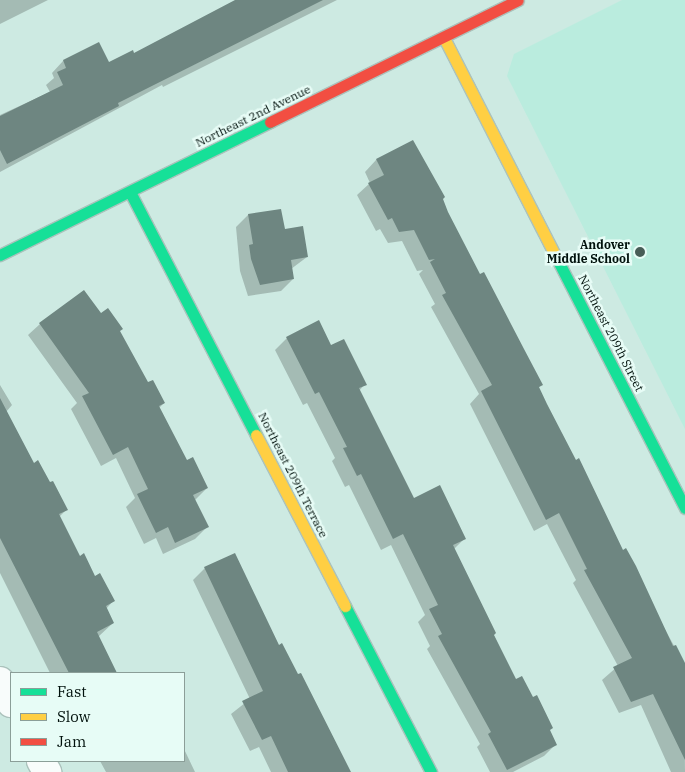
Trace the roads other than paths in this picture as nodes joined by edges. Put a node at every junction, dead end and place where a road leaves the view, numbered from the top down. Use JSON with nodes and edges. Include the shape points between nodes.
{"nodes":[{"id":1,"x":518,"y":0,"type":"edge"},
{"id":2,"x":444,"y":38,"type":"junction"},
{"id":3,"x":130,"y":192,"type":"junction"},
{"id":4,"x":0,"y":255,"type":"edge"},
{"id":5,"x":685,"y":508,"type":"edge"},
{"id":6,"x":0,"y":681,"type":"edge"},
{"id":7,"x":10,"y":701,"type":"edge"},
{"id":8,"x":431,"y":772,"type":"edge"}],
"edges":[{"from":1,"to":2,"type":"street","name":"Northeast 2nd Avenue"},
{"from":2,"to":3,"type":"street","name":"Northeast 2nd Avenue"},
{"from":2,"to":5,"type":"street","name":"Northeast 209th Street"},
{"from":3,"to":4,"type":"street","name":"Northeast 2nd Avenue"},
{"from":3,"to":8,"type":"street","name":"Northeast 209th Terrace"},
{"from":6,"to":7,"type":"street"}]}
